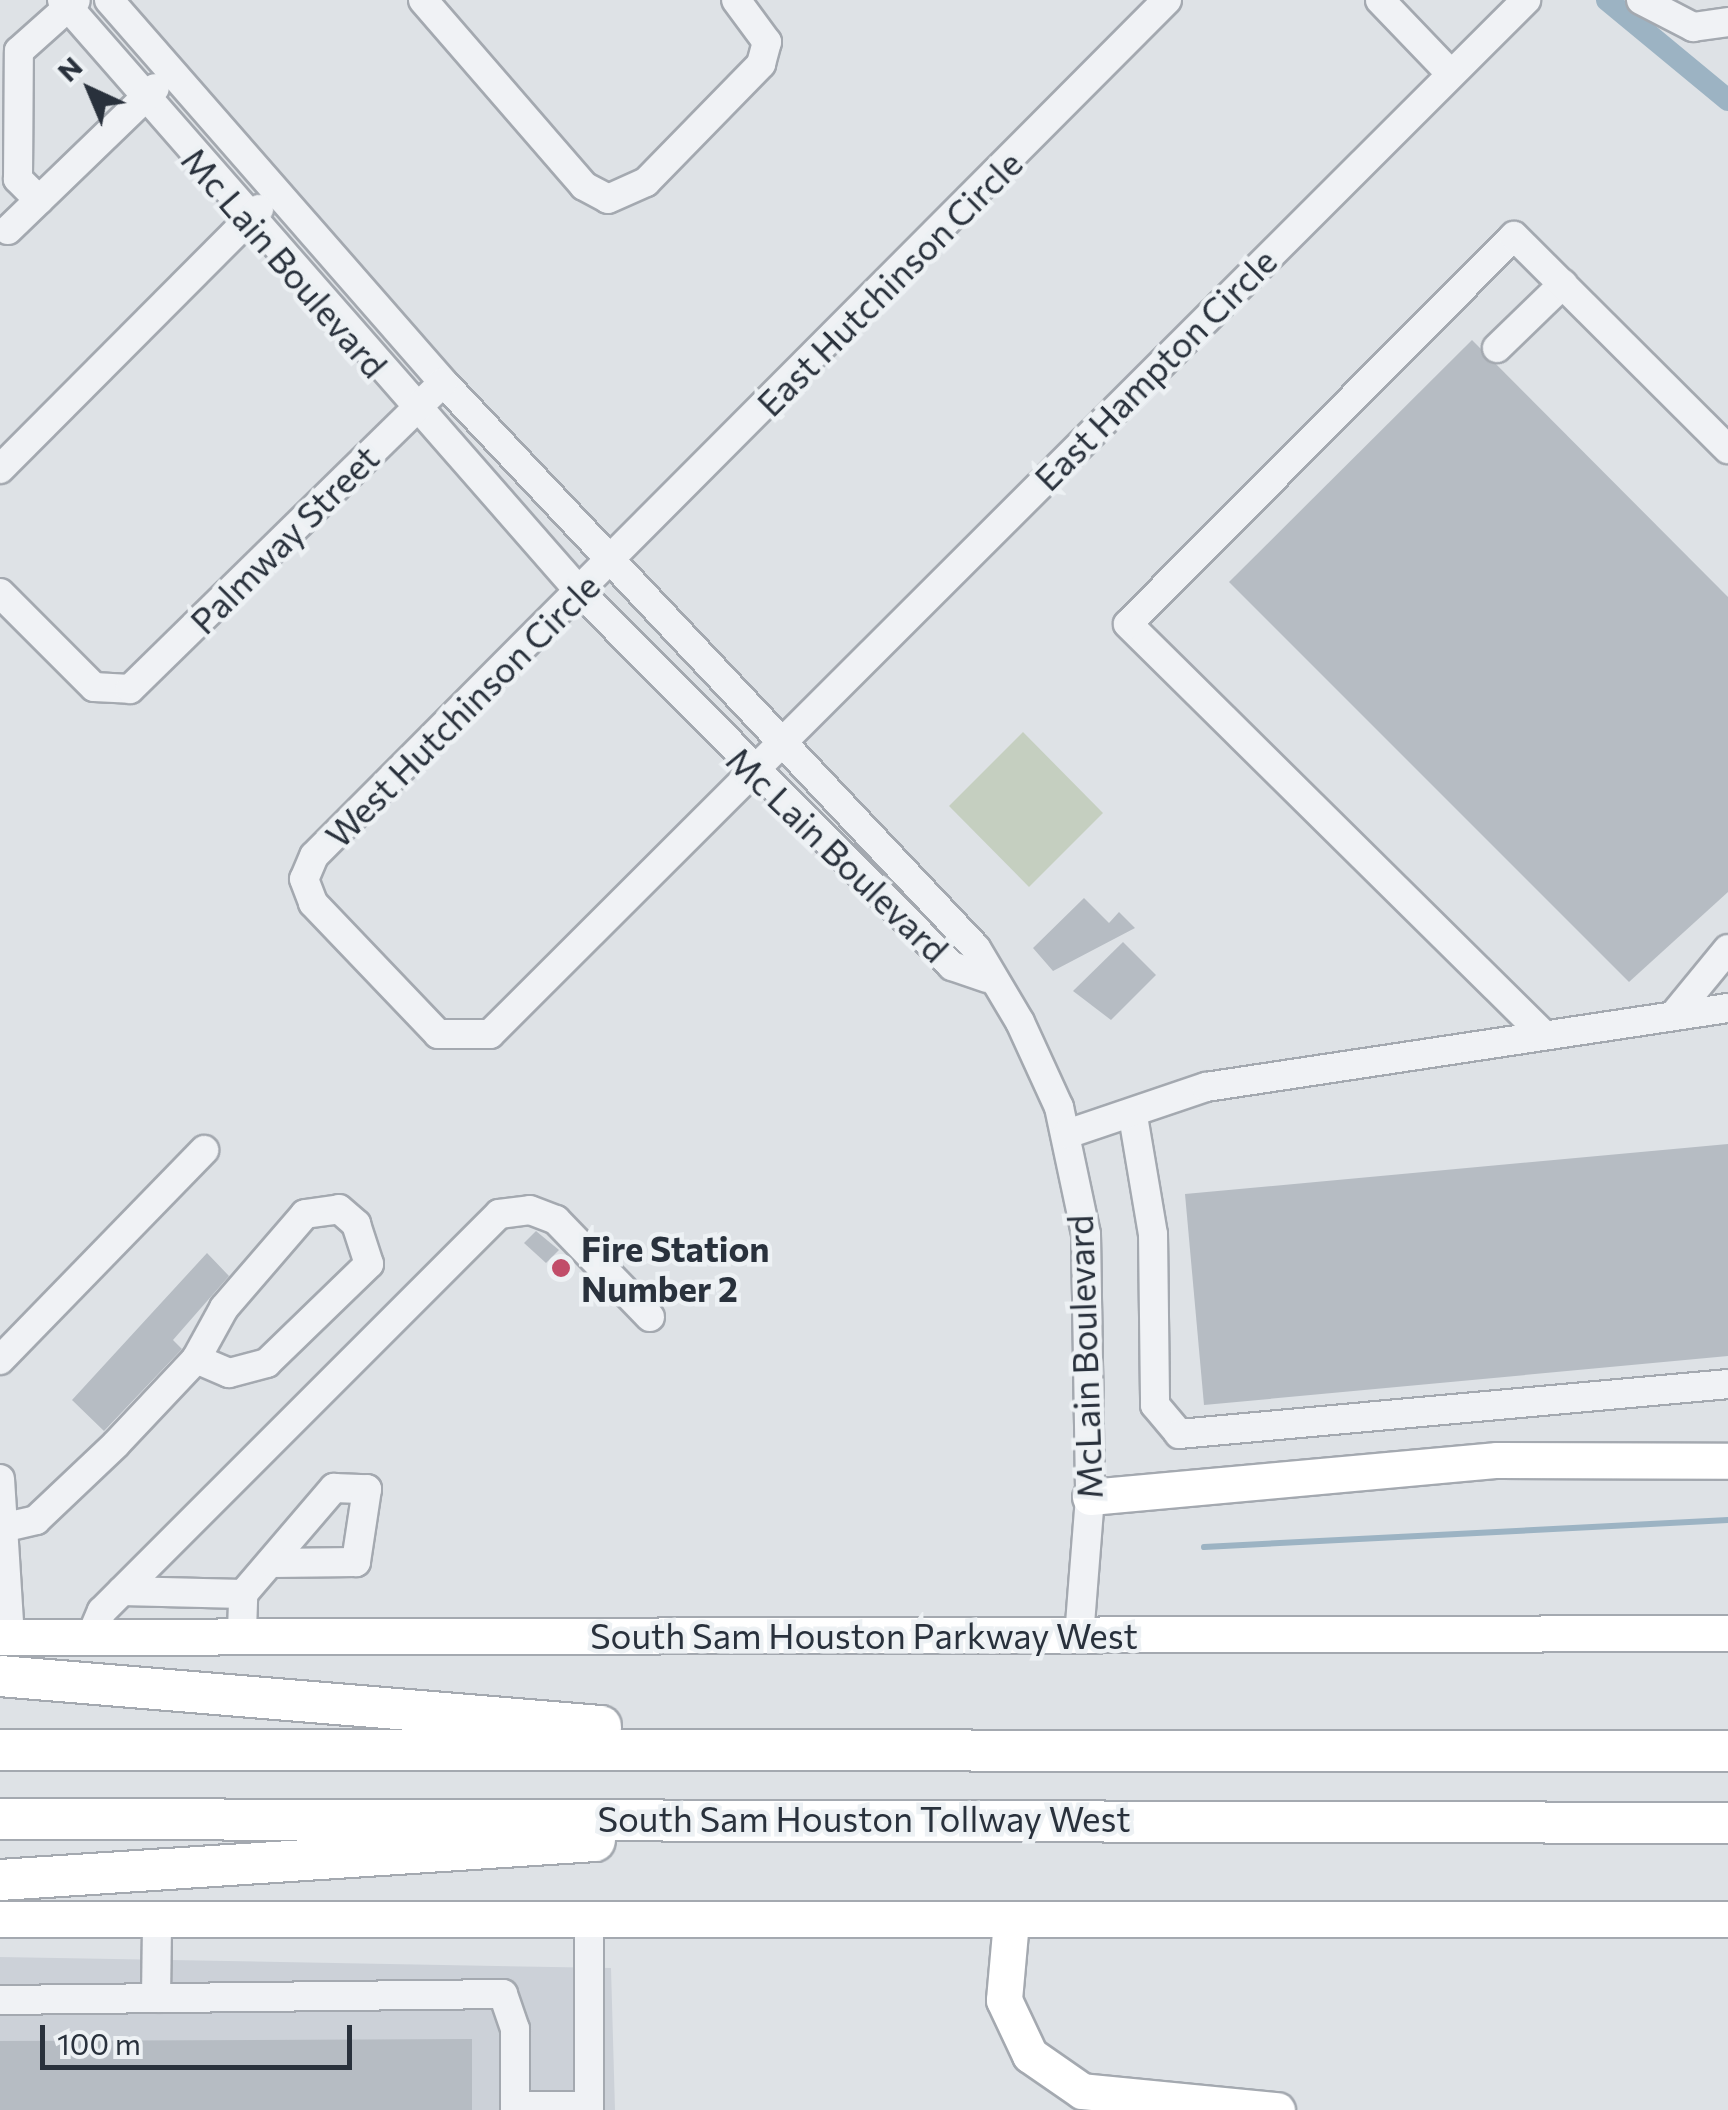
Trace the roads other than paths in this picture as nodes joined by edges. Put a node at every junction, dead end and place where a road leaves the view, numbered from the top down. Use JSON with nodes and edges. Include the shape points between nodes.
{"nodes":[{"id":1,"x":109,"y":0,"type":"edge"},
{"id":2,"x":423,"y":0,"type":"edge"},
{"id":3,"x":736,"y":0,"type":"edge"},
{"id":4,"x":1167,"y":0,"type":"edge"},
{"id":5,"x":1380,"y":0,"type":"edge"},
{"id":6,"x":1526,"y":0,"type":"edge"},
{"id":7,"x":1641,"y":0,"type":"edge"},
{"id":8,"x":69,"y":2,"type":"edge"},
{"id":9,"x":1728,"y":22,"type":"edge"},
{"id":10,"x":1450,"y":73,"type":"junction"},
{"id":11,"x":171,"y":74,"type":"junction"},
{"id":12,"x":143,"y":100,"type":"junction"},
{"id":13,"x":274,"y":194,"type":"junction"},
{"id":14,"x":38,"y":200,"type":"junction"},
{"id":15,"x":248,"y":220,"type":"junction"},
{"id":16,"x":8,"y":230,"type":"dead end"},
{"id":17,"x":1563,"y":284,"type":"junction"},
{"id":18,"x":1497,"y":348,"type":"dead end"},
{"id":19,"x":443,"y":382,"type":"junction"},
{"id":20,"x":415,"y":410,"type":"junction"},
{"id":21,"x":1728,"y":449,"type":"edge"},
{"id":22,"x":0,"y":469,"type":"edge"},
{"id":23,"x":609,"y":564,"type":"junction"},
{"id":24,"x":581,"y":592,"type":"junction"},
{"id":25,"x":0,"y":593,"type":"edge"},
{"id":26,"x":785,"y":739,"type":"junction"},
{"id":27,"x":752,"y":772,"type":"junction"},
{"id":28,"x":904,"y":869,"type":"junction"},
{"id":29,"x":878,"y":894,"type":"junction"},
{"id":30,"x":1728,"y":949,"type":"edge"},
{"id":31,"x":987,"y":978,"type":"junction"},
{"id":32,"x":1728,"y":1008,"type":"edge"},
{"id":33,"x":1677,"y":1011,"type":"junction"},
{"id":34,"x":1542,"y":1033,"type":"junction"},
{"id":35,"x":1133,"y":1116,"type":"junction"},
{"id":36,"x":1067,"y":1134,"type":"junction"},
{"id":37,"x":204,"y":1150,"type":"dead end"},
{"id":38,"x":650,"y":1317,"type":"dead end"},
{"id":39,"x":196,"y":1359,"type":"junction"},
{"id":40,"x":0,"y":1360,"type":"edge"},
{"id":41,"x":1728,"y":1384,"type":"edge"},
{"id":42,"x":1728,"y":1461,"type":"edge"},
{"id":43,"x":0,"y":1479,"type":"edge"},
{"id":44,"x":1090,"y":1497,"type":"junction"},
{"id":45,"x":6,"y":1527,"type":"junction"},
{"id":46,"x":272,"y":1564,"type":"dead end"},
{"id":47,"x":122,"y":1591,"type":"junction"},
{"id":48,"x":243,"y":1594,"type":"junction"},
{"id":49,"x":242,"y":1631,"type":"junction"},
{"id":50,"x":1728,"y":1633,"type":"edge"},
{"id":51,"x":92,"y":1634,"type":"junction"},
{"id":52,"x":5,"y":1637,"type":"edge"},
{"id":53,"x":1079,"y":1637,"type":"junction"},
{"id":54,"x":0,"y":1676,"type":"edge"},
{"id":55,"x":879,"y":1749,"type":"junction"},
{"id":56,"x":0,"y":1750,"type":"edge"},
{"id":57,"x":1714,"y":1751,"type":"edge"},
{"id":58,"x":942,"y":1816,"type":"junction"},
{"id":59,"x":0,"y":1818,"type":"edge"},
{"id":60,"x":1715,"y":1824,"type":"edge"},
{"id":61,"x":0,"y":1880,"type":"edge"},
{"id":62,"x":0,"y":1920,"type":"edge"},
{"id":63,"x":1728,"y":1920,"type":"edge"},
{"id":64,"x":1011,"y":1921,"type":"junction"},
{"id":65,"x":157,"y":1925,"type":"junction"},
{"id":66,"x":589,"y":1925,"type":"junction"},
{"id":67,"x":156,"y":1998,"type":"junction"},
{"id":68,"x":0,"y":2000,"type":"edge"},
{"id":69,"x":514,"y":2108,"type":"edge"},
{"id":70,"x":589,"y":2108,"type":"edge"},
{"id":71,"x":1277,"y":2110,"type":"edge"}],
"edges":[{"from":1,"to":11,"type":"street","name":"Mc Lain Boulevard"},
{"from":2,"to":3,"type":"street","via":[[602,198],[636,190],[728,100],[768,48]]},
{"from":4,"to":23,"type":"street","name":"East Hutchinson Circle"},
{"from":5,"to":10,"type":"street"},
{"from":6,"to":10,"type":"street","name":"East Hampton Circle"},
{"from":7,"to":9,"type":"street","via":[[1693,27]]},
{"from":8,"to":12,"type":"street","name":"Mc Lain Boulevard"},
{"from":8,"to":14,"type":"street","via":[[20,51],[18,179]]},
{"from":10,"to":26,"type":"street","name":"East Hampton Circle"},
{"from":11,"to":12,"type":"street"},
{"from":11,"to":13,"type":"street","name":"Mc Lain Boulevard"},
{"from":12,"to":14,"type":"street"},
{"from":12,"to":15,"type":"street","name":"Mc Lain Boulevard"},
{"from":13,"to":15,"type":"street"},
{"from":13,"to":19,"type":"street","name":"Mc Lain Boulevard"},
{"from":14,"to":16,"type":"street"},
{"from":15,"to":20,"type":"street","name":"Mc Lain Boulevard"},
{"from":15,"to":22,"type":"street"},
{"from":17,"to":18,"type":"street"},
{"from":17,"to":21,"type":"street"},
{"from":17,"to":34,"type":"street","via":[[1514,236],[1128,624]]},
{"from":19,"to":20,"type":"street","name":"Palmway Street"},
{"from":19,"to":23,"type":"street","name":"Mc Lain Boulevard"},
{"from":20,"to":24,"type":"street","name":"Mc Lain Boulevard"},
{"from":20,"to":25,"type":"street","name":"Palmway Street","via":[[122,692],[94,688]]},
{"from":23,"to":24,"type":"street","name":"West Hutchinson Circle"},
{"from":23,"to":26,"type":"street","name":"Mc Lain Boulevard"},
{"from":24,"to":27,"type":"street","name":"Mc Lain Boulevard"},
{"from":24,"to":27,"type":"street","name":"West Hutchinson Circle","via":[[314,856],[304,879],[313,904],[438,1034],[490,1034]]},
{"from":26,"to":27,"type":"street","name":"East Hampton Circle"},
{"from":26,"to":28,"type":"street","name":"Mc Lain Boulevard"},
{"from":27,"to":29,"type":"street","name":"Mc Lain Boulevard"},
{"from":28,"to":29,"type":"street"},
{"from":28,"to":31,"type":"street","name":"Mc Lain Boulevard","via":[[976,948]]},
{"from":29,"to":31,"type":"street","name":"Mc Lain Boulevard","via":[[952,966]]},
{"from":30,"to":33,"type":"street"},
{"from":31,"to":36,"type":"street","name":"McLain Boulevard","via":[[1033,1046]]},
{"from":32,"to":33,"type":"street"},
{"from":33,"to":34,"type":"street"},
{"from":34,"to":35,"type":"street","via":[[1206,1087]]},
{"from":35,"to":36,"type":"street"},
{"from":35,"to":41,"type":"street","via":[[1153,1234],[1155,1405],[1179,1434]]},
{"from":36,"to":44,"type":"street","name":"McLain Boulevard","via":[[1086,1234]]},
{"from":37,"to":40,"type":"street"},
{"from":38,"to":47,"type":"street","via":[[556,1220],[530,1210],[499,1214]]},
{"from":39,"to":39,"type":"street","via":[[224,1308],[305,1214],[339,1209],[356,1224],[369,1264],[267,1363],[230,1373]]},
{"from":39,"to":45,"type":"street","via":[[36,1520]]},
{"from":42,"to":44,"type":"main road","via":[[1497,1460]]},
{"from":43,"to":45,"type":"street"},
{"from":44,"to":53,"type":"street","name":"McLain Boulevard"},
{"from":45,"to":52,"type":"street"},
{"from":46,"to":48,"type":"street"},
{"from":47,"to":48,"type":"street"},
{"from":47,"to":51,"type":"street"},
{"from":48,"to":49,"type":"street"},
{"from":49,"to":51,"type":"main road","name":"South Sam Houston Parkway West"},
{"from":49,"to":53,"type":"main road","name":"South Sam Houston Parkway West"},
{"from":50,"to":53,"type":"main road","name":"South Sam Houston Parkway West"},
{"from":51,"to":52,"type":"main road","name":"South Sam Houston Parkway West"},
{"from":54,"to":55,"type":"highway"},
{"from":55,"to":56,"type":"highway","name":"South Sam Houston Tollway West"},
{"from":55,"to":57,"type":"highway","name":"South Sam Houston Tollway West"},
{"from":58,"to":59,"type":"highway","name":"South Sam Houston Tollway West"},
{"from":58,"to":60,"type":"highway","name":"South Sam Houston Tollway West"},
{"from":58,"to":61,"type":"highway"},
{"from":62,"to":65,"type":"main road"},
{"from":63,"to":64,"type":"main road"},
{"from":64,"to":66,"type":"main road"},
{"from":64,"to":71,"type":"main road","via":[[1004,2000],[1030,2055],[1082,2091]]},
{"from":65,"to":66,"type":"main road"},
{"from":65,"to":67,"type":"street"},
{"from":66,"to":70,"type":"street"},
{"from":67,"to":68,"type":"street"},
{"from":67,"to":69,"type":"street","via":[[503,1994],[514,2030]]},
{"from":69,"to":70,"type":"street"}]}
